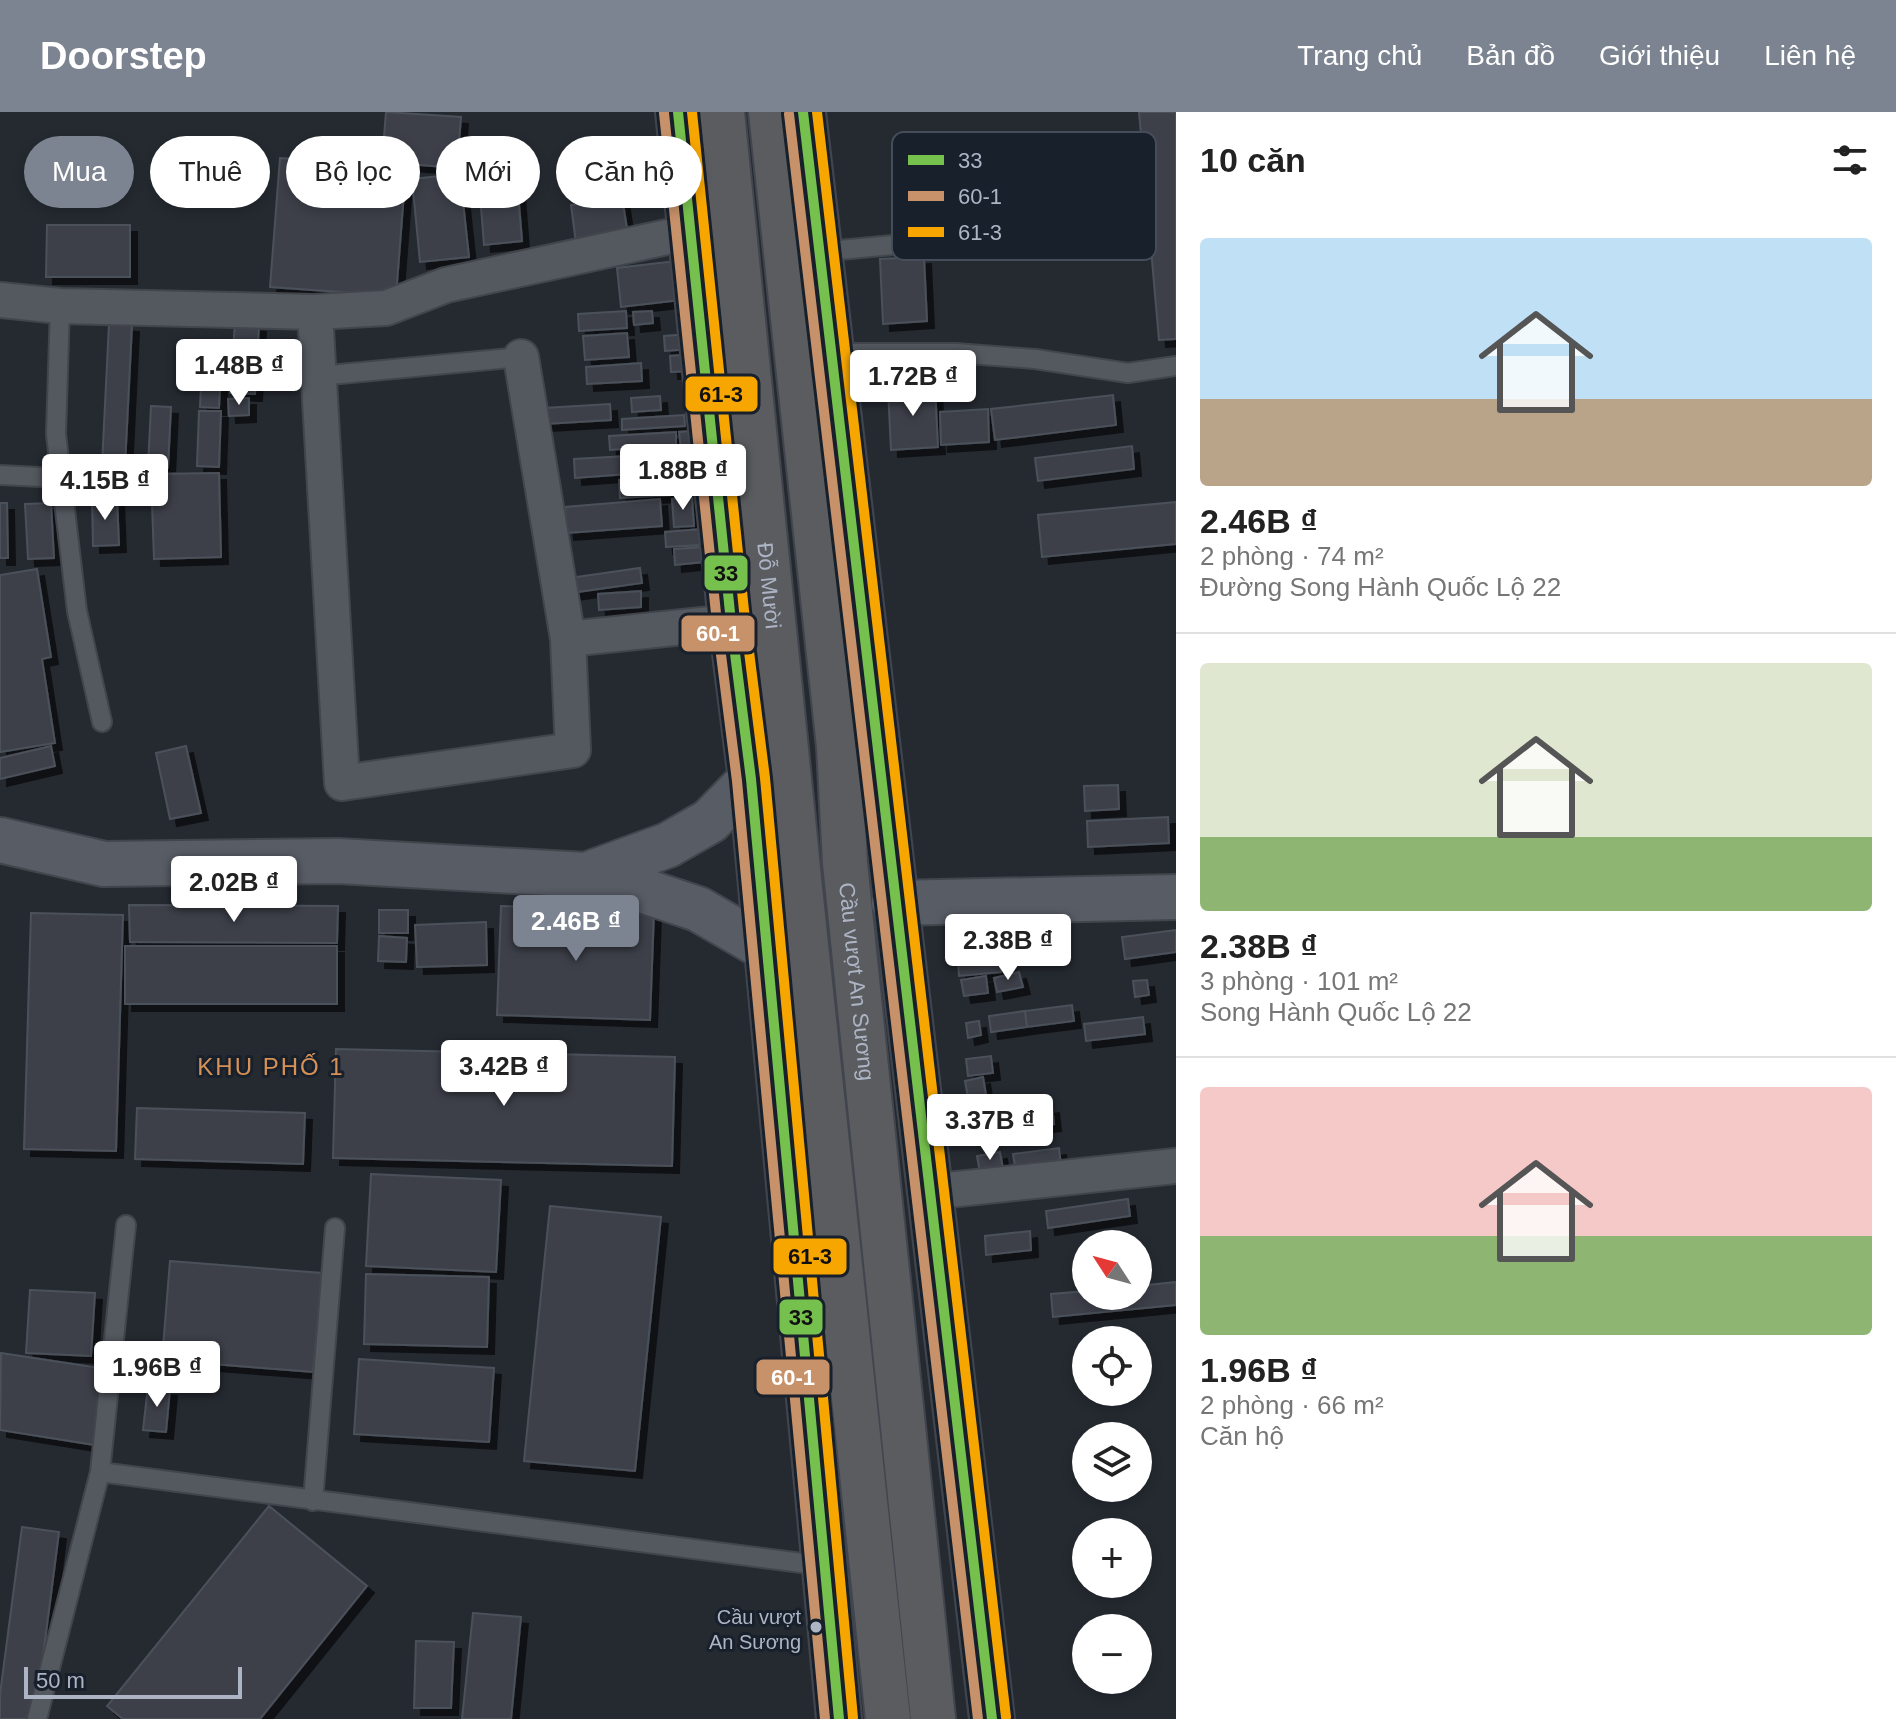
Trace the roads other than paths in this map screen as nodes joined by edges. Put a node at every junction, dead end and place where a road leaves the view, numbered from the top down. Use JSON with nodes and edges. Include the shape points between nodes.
{"nodes":[{"id":1,"x":678,"y":112,"type":"edge"},
{"id":2,"x":722,"y":112,"type":"edge"},
{"id":3,"x":771,"y":112,"type":"edge"},
{"id":4,"x":803,"y":112,"type":"edge"},
{"id":5,"x":690,"y":232,"type":"junction"},
{"id":6,"x":892,"y":245,"type":"edge"},
{"id":7,"x":818,"y":252,"type":"junction"},
{"id":8,"x":0,"y":300,"type":"edge"},
{"id":9,"x":60,"y":306,"type":"junction"},
{"id":10,"x":315,"y":312,"type":"junction"},
{"id":11,"x":831,"y":353,"type":"junction"},
{"id":12,"x":521,"y":357,"type":"joint"},
{"id":13,"x":1176,"y":366,"type":"edge"},
{"id":14,"x":319,"y":376,"type":"junction"},
{"id":15,"x":0,"y":475,"type":"edge"},
{"id":16,"x":61,"y":478,"type":"junction"},
{"id":17,"x":863,"y":610,"type":"junction"},
{"id":18,"x":731,"y":622,"type":"junction"},
{"id":19,"x":568,"y":639,"type":"junction"},
{"id":20,"x":780,"y":692,"type":"junction"},
{"id":21,"x":102,"y":722,"type":"dead end"},
{"id":22,"x":839,"y":747,"type":"junction"},
{"id":23,"x":751,"y":779,"type":"junction"},
{"id":24,"x":0,"y":840,"type":"edge"},
{"id":25,"x":798,"y":869,"type":"junction"},
{"id":26,"x":586,"y":875,"type":"junction"},
{"id":27,"x":1176,"y":897,"type":"edge"},
{"id":28,"x":894,"y":903,"type":"junction"},
{"id":29,"x":767,"y":949,"type":"junction"},
{"id":30,"x":1176,"y":1166,"type":"edge"},
{"id":31,"x":929,"y":1192,"type":"junction"},
{"id":32,"x":126,"y":1225,"type":"dead end"},
{"id":33,"x":335,"y":1228,"type":"dead end"},
{"id":34,"x":100,"y":1472,"type":"junction"},
{"id":35,"x":313,"y":1501,"type":"junction"},
{"id":36,"x":825,"y":1566,"type":"junction"},
{"id":37,"x":986,"y":1713,"type":"edge"},
{"id":38,"x":37,"y":1719,"type":"edge"},
{"id":39,"x":839,"y":1719,"type":"edge"},
{"id":40,"x":888,"y":1719,"type":"edge"},
{"id":41,"x":933,"y":1719,"type":"edge"}],
"edges":[{"from":1,"to":5,"type":"highway","name":"Đỗ Mười"},
{"from":2,"to":20,"type":"highway","name":"Đỗ Mười"},
{"from":3,"to":22,"type":"highway"},
{"from":4,"to":7,"type":"highway"},
{"from":5,"to":10,"type":"street","via":[[446,285],[386,308]]},
{"from":5,"to":18,"type":"highway","name":"Đỗ Mười"},
{"from":6,"to":7,"type":"lane"},
{"from":7,"to":11,"type":"highway"},
{"from":8,"to":9,"type":"street"},
{"from":9,"to":10,"type":"street"},
{"from":9,"to":16,"type":"lane","via":[[56,434]]},
{"from":10,"to":14,"type":"street"},
{"from":11,"to":13,"type":"lane","via":[[956,353],[1128,373]]},
{"from":11,"to":17,"type":"highway"},
{"from":12,"to":14,"type":"lane"},
{"from":12,"to":19,"type":"street"},
{"from":14,"to":19,"type":"street","via":[[342,783],[573,750]]},
{"from":15,"to":16,"type":"lane"},
{"from":16,"to":21,"type":"lane","via":[[77,611]]},
{"from":17,"to":22,"type":"highway"},
{"from":17,"to":28,"type":"highway"},
{"from":18,"to":19,"type":"street"},
{"from":18,"to":23,"type":"highway","name":"Đỗ Mười"},
{"from":20,"to":23,"type":"highway"},
{"from":20,"to":25,"type":"highway","name":"Đỗ Mười"},
{"from":22,"to":28,"type":"highway"},
{"from":22,"to":41,"type":"highway","name":"Cầu vượt An Sương","via":[[845,863]]},
{"from":23,"to":25,"type":"highway"},
{"from":23,"to":26,"type":"street","via":[[710,821],[668,845]]},
{"from":23,"to":29,"type":"highway","name":"Đỗ Mười"},
{"from":24,"to":26,"type":"street","via":[[104,864],[338,861]]},
{"from":25,"to":40,"type":"highway"},
{"from":26,"to":29,"type":"street","via":[[698,909]]},
{"from":27,"to":28,"type":"street"},
{"from":28,"to":31,"type":"highway"},
{"from":29,"to":36,"type":"highway","name":"Đỗ Mười"},
{"from":30,"to":31,"type":"street"},
{"from":31,"to":37,"type":"highway"},
{"from":32,"to":34,"type":"lane"},
{"from":33,"to":35,"type":"lane"},
{"from":34,"to":35,"type":"lane"},
{"from":34,"to":38,"type":"lane"},
{"from":35,"to":36,"type":"lane"},
{"from":36,"to":39,"type":"highway","name":"Đỗ Mười"}]}
